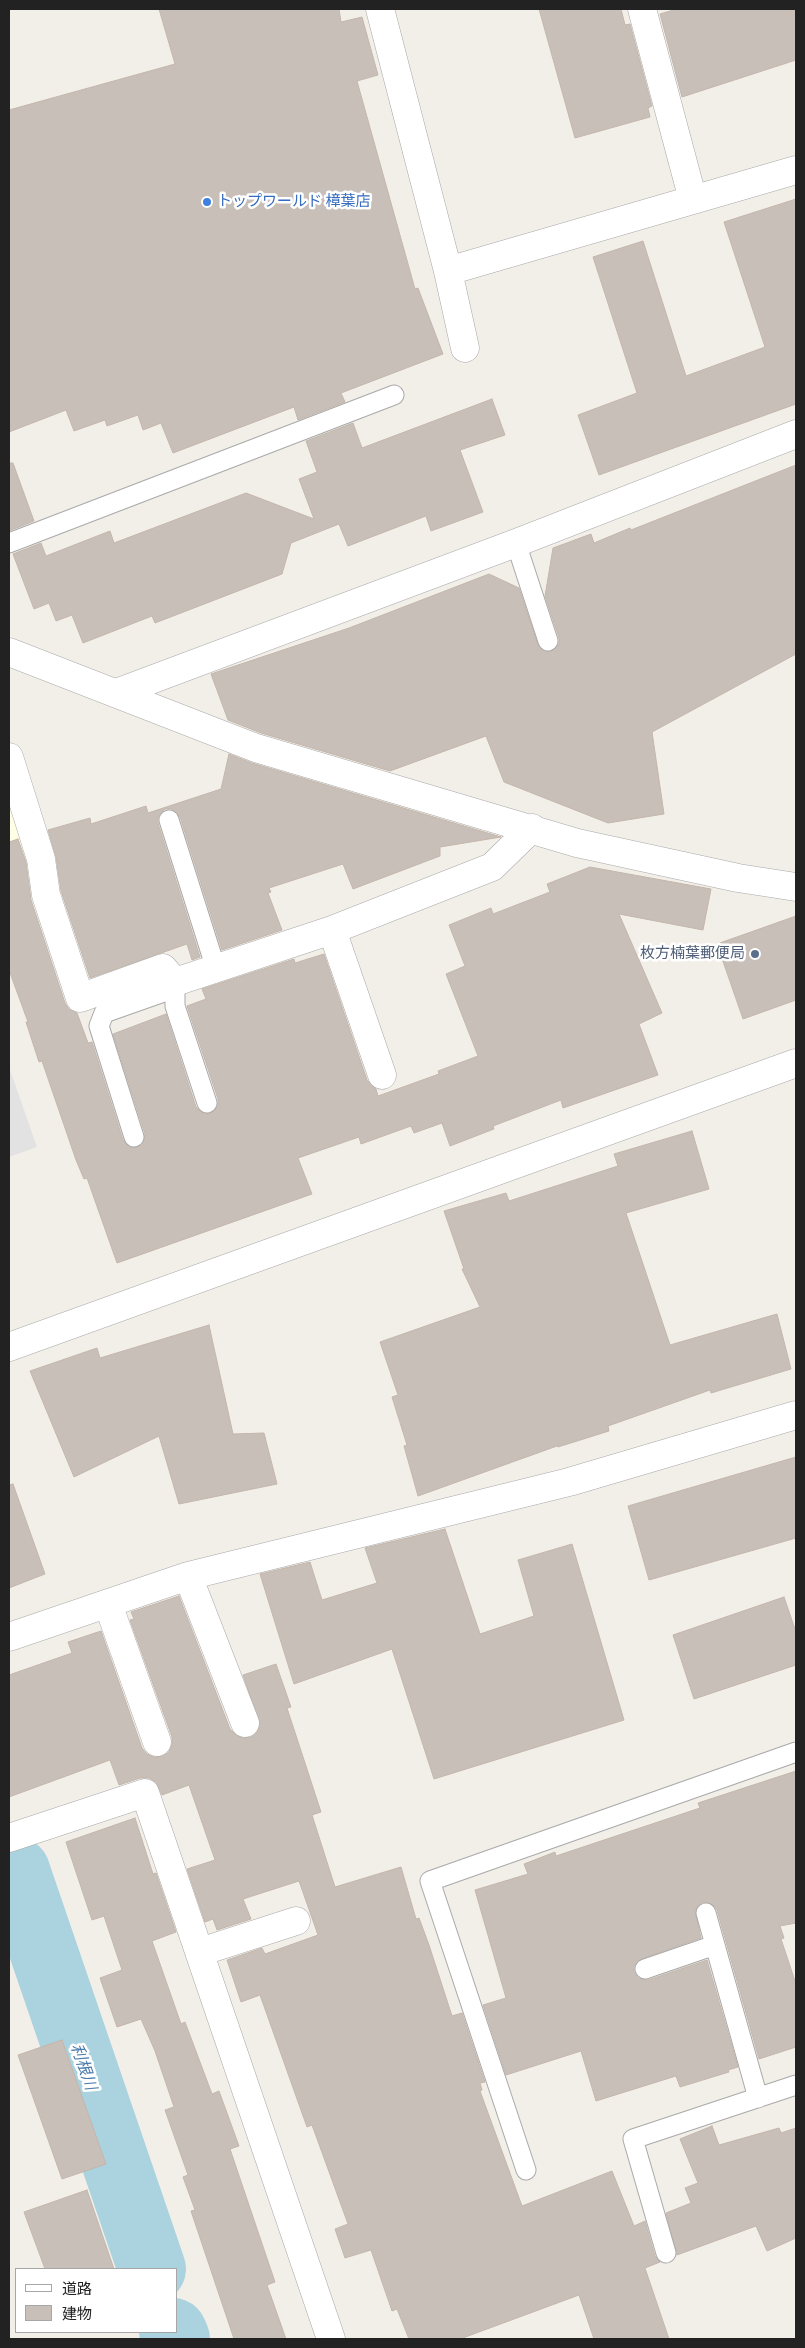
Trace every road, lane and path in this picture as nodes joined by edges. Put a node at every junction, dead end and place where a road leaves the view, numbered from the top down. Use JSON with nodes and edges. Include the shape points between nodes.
{"nodes":[{"id":1,"x":380,"y":9,"type":"edge"},
{"id":2,"x":642,"y":9,"type":"edge"},
{"id":3,"x":796,"y":170,"type":"edge"},
{"id":4,"x":693,"y":200,"type":"junction"},
{"id":5,"x":448,"y":271,"type":"junction"},
{"id":6,"x":465,"y":348,"type":"dead end"},
{"id":7,"x":394,"y":395,"type":"dead end"},
{"id":8,"x":796,"y":434,"type":"edge"},
{"id":9,"x":9,"y":543,"type":"edge"},
{"id":10,"x":516,"y":543,"type":"junction"},
{"id":11,"x":548,"y":642,"type":"dead end"},
{"id":12,"x":9,"y":652,"type":"edge"},
{"id":13,"x":116,"y":693,"type":"junction"},
{"id":14,"x":9,"y":757,"type":"edge"},
{"id":15,"x":169,"y":820,"type":"dead end"},
{"id":16,"x":532,"y":828,"type":"junction"},
{"id":17,"x":796,"y":887,"type":"edge"},
{"id":18,"x":332,"y":930,"type":"junction"},
{"id":19,"x":216,"y":968,"type":"junction"},
{"id":20,"x":175,"y":985,"type":"junction"},
{"id":21,"x":796,"y":1063,"type":"edge"},
{"id":22,"x":382,"y":1076,"type":"dead end"},
{"id":23,"x":206,"y":1103,"type":"dead end"},
{"id":24,"x":134,"y":1137,"type":"dead end"},
{"id":25,"x":9,"y":1348,"type":"edge"},
{"id":26,"x":796,"y":1415,"type":"edge"},
{"id":27,"x":188,"y":1576,"type":"junction"},
{"id":28,"x":108,"y":1604,"type":"junction"},
{"id":29,"x":9,"y":1637,"type":"edge"},
{"id":30,"x":245,"y":1723,"type":"dead end"},
{"id":31,"x":157,"y":1742,"type":"dead end"},
{"id":32,"x":796,"y":1752,"type":"edge"},
{"id":33,"x":9,"y":1838,"type":"edge"},
{"id":34,"x":706,"y":1914,"type":"dead end"},
{"id":35,"x":296,"y":1921,"type":"dead end"},
{"id":36,"x":715,"y":1945,"type":"junction"},
{"id":37,"x":200,"y":1952,"type":"junction"},
{"id":38,"x":646,"y":1969,"type":"dead end"},
{"id":39,"x":796,"y":2085,"type":"edge"},
{"id":40,"x":758,"y":2098,"type":"junction"},
{"id":41,"x":526,"y":2170,"type":"dead end"},
{"id":42,"x":666,"y":2253,"type":"dead end"},
{"id":43,"x":331,"y":2339,"type":"edge"}],
"edges":[{"from":1,"to":5,"type":"street"},
{"from":2,"to":4,"type":"street"},
{"from":3,"to":4,"type":"street"},
{"from":4,"to":5,"type":"street"},
{"from":5,"to":6,"type":"street"},
{"from":7,"to":9,"type":"lane"},
{"from":8,"to":10,"type":"street"},
{"from":10,"to":11,"type":"lane"},
{"from":10,"to":13,"type":"street"},
{"from":12,"to":13,"type":"street"},
{"from":13,"to":16,"type":"street","via":[[256,748]]},
{"from":14,"to":20,"type":"street","via":[[40,859],[46,895],[80,998],[163,968]]},
{"from":15,"to":19,"type":"lane"},
{"from":16,"to":17,"type":"street","via":[[586,845],[738,878]]},
{"from":16,"to":18,"type":"street","via":[[492,867]]},
{"from":18,"to":19,"type":"street"},
{"from":18,"to":22,"type":"street"},
{"from":19,"to":20,"type":"street"},
{"from":20,"to":23,"type":"lane","via":[[175,1006]]},
{"from":20,"to":24,"type":"lane","via":[[104,1013],[99,1026]]},
{"from":21,"to":25,"type":"street"},
{"from":26,"to":27,"type":"street","via":[[569,1482]]},
{"from":27,"to":28,"type":"street"},
{"from":27,"to":30,"type":"street"},
{"from":28,"to":29,"type":"street"},
{"from":28,"to":31,"type":"street"},
{"from":32,"to":41,"type":"lane","via":[[430,1881]]},
{"from":33,"to":37,"type":"street","via":[[145,1793]]},
{"from":34,"to":36,"type":"lane"},
{"from":35,"to":37,"type":"street"},
{"from":36,"to":38,"type":"lane"},
{"from":36,"to":40,"type":"lane"},
{"from":37,"to":43,"type":"street"},
{"from":39,"to":40,"type":"lane"},
{"from":40,"to":42,"type":"lane","via":[[633,2139]]}]}
